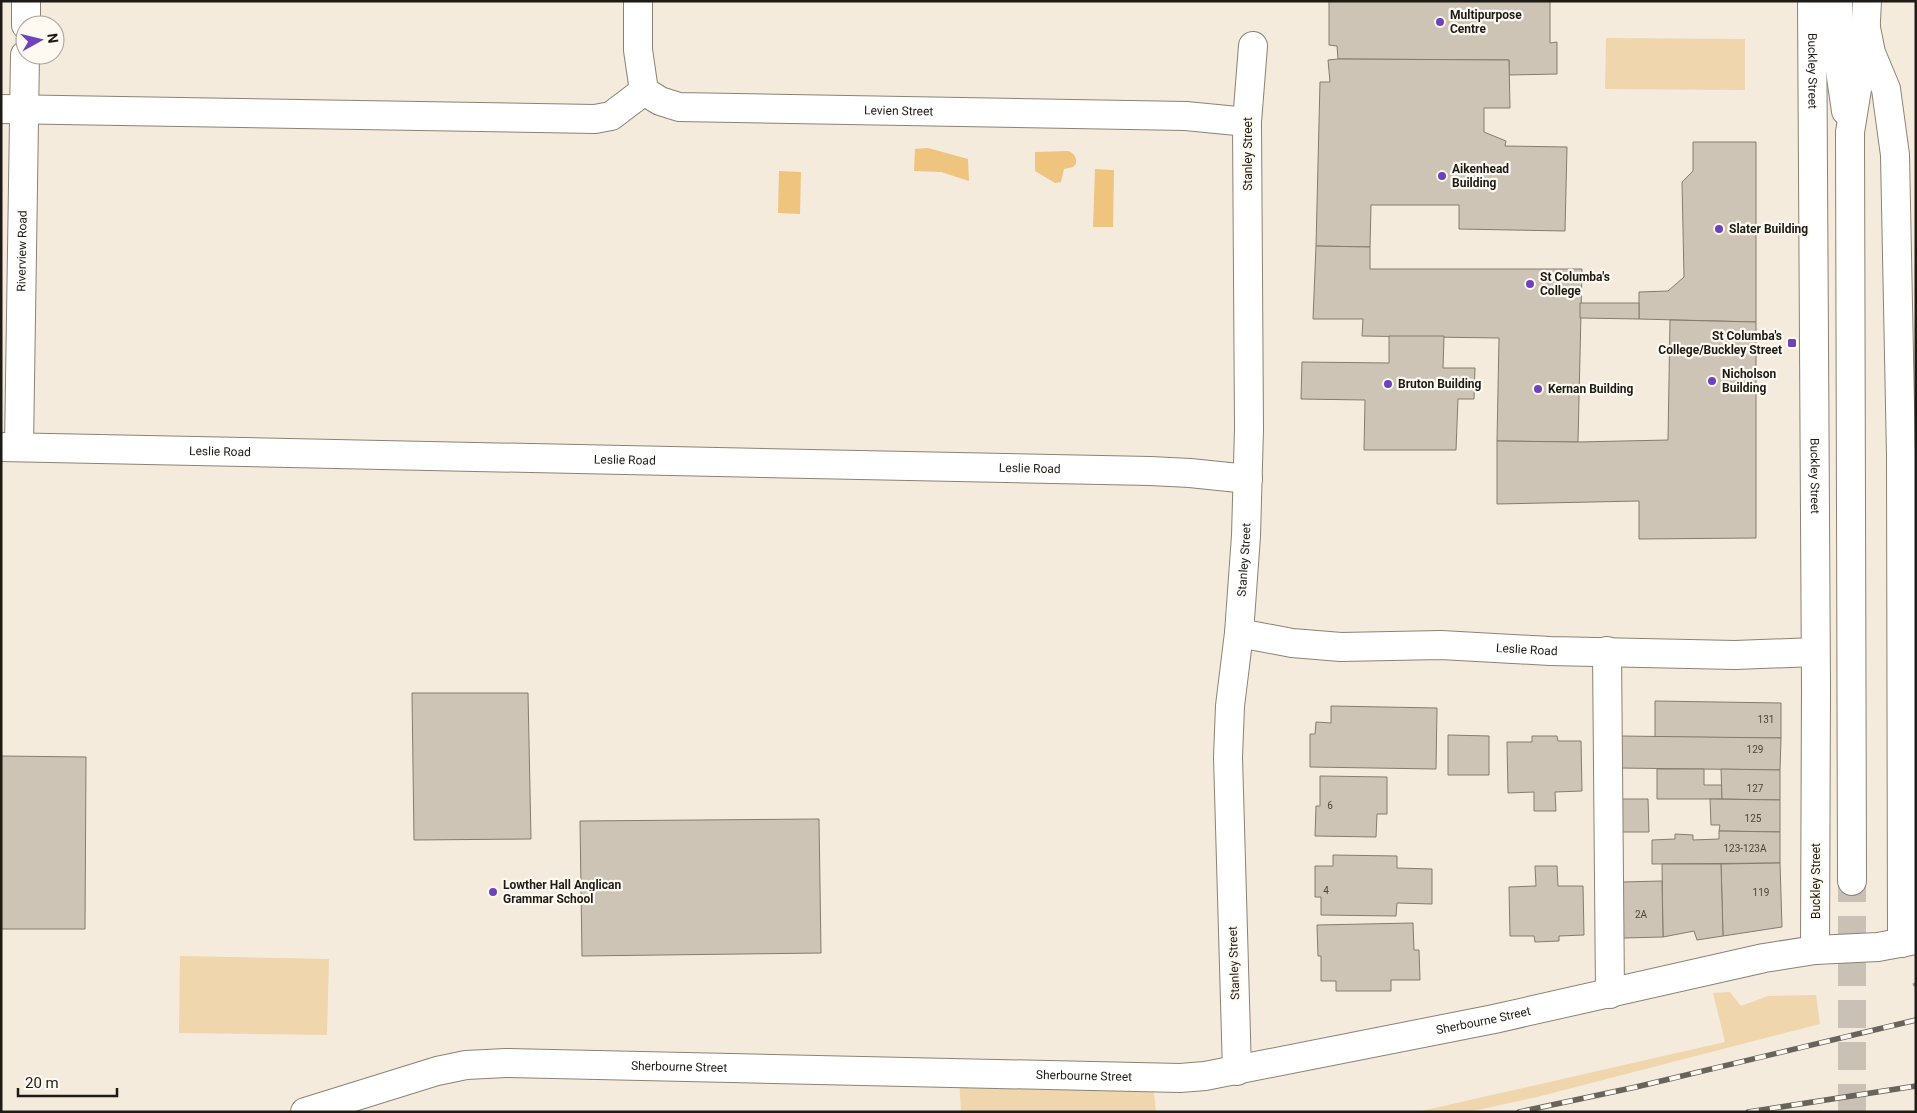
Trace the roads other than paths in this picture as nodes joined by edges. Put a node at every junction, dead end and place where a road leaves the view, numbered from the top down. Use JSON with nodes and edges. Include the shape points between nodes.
{"nodes":[{"id":1,"x":26,"y":1,"type":"edge"},
{"id":2,"x":638,"y":1,"type":"edge"},
{"id":3,"x":1812,"y":1,"type":"edge"},
{"id":4,"x":1838,"y":1,"type":"edge"},
{"id":5,"x":1866,"y":14,"type":"edge"},
{"id":6,"x":26,"y":15,"type":"edge"},
{"id":7,"x":1253,"y":46,"type":"dead end"},
{"id":8,"x":23,"y":65,"type":"edge"},
{"id":9,"x":644,"y":90,"type":"junction"},
{"id":10,"x":13,"y":110,"type":"edge"},
{"id":11,"x":1247,"y":122,"type":"junction"},
{"id":12,"x":1850,"y":132,"type":"junction"},
{"id":13,"x":1907,"y":381,"type":"edge"},
{"id":14,"x":1908,"y":436,"type":"edge"},
{"id":15,"x":10,"y":447,"type":"edge"},
{"id":16,"x":1248,"y":479,"type":"junction"},
{"id":17,"x":1239,"y":633,"type":"junction"},
{"id":18,"x":1607,"y":651,"type":"junction"},
{"id":19,"x":1815,"y":652,"type":"junction"},
{"id":20,"x":1908,"y":652,"type":"edge"},
{"id":21,"x":1852,"y":881,"type":"tunnel mouth"},
{"id":22,"x":1909,"y":941,"type":"edge"},
{"id":23,"x":1815,"y":950,"type":"junction"},
{"id":24,"x":1610,"y":994,"type":"junction"},
{"id":25,"x":1237,"y":1071,"type":"junction"},
{"id":26,"x":305,"y":1112,"type":"edge"}],
"edges":[{"from":1,"to":6,"type":"street"},
{"from":2,"to":9,"type":"street","via":[[638,50]]},
{"from":3,"to":19,"type":"street","name":"Buckley Street"},
{"from":4,"to":12,"type":"street","via":[[1840,70]]},
{"from":5,"to":12,"type":"street"},
{"from":5,"to":13,"type":"street","via":[[1872,53],[1886,90],[1895,155]]},
{"from":7,"to":11,"type":"street","name":"Stanley Street"},
{"from":8,"to":10,"type":"street","name":"Riverview Road"},
{"from":9,"to":10,"type":"street","via":[[611,116],[595,119]]},
{"from":9,"to":11,"type":"street","name":"Levien Street","via":[[660,102],[679,108],[1186,116]]},
{"from":10,"to":15,"type":"street","name":"Riverview Road"},
{"from":11,"to":16,"type":"street","name":"Stanley Street"},
{"from":12,"to":21,"type":"street"},
{"from":13,"to":14,"type":"street"},
{"from":14,"to":20,"type":"street"},
{"from":15,"to":16,"type":"street","name":"Leslie Road","via":[[1150,471]]},
{"from":16,"to":17,"type":"street","name":"Stanley Street"},
{"from":17,"to":18,"type":"street","name":"Leslie Road","via":[[1292,643],[1341,647],[1441,644]]},
{"from":17,"to":25,"type":"street","name":"Stanley Street","via":[[1228,757]]},
{"from":18,"to":19,"type":"street","name":"Leslie Road","via":[[1735,655]]},
{"from":18,"to":24,"type":"street"},
{"from":19,"to":23,"type":"street","name":"Buckley Street"},
{"from":20,"to":22,"type":"street"},
{"from":22,"to":23,"type":"street","name":"Sherbourne Street"},
{"from":23,"to":24,"type":"street","name":"Sherbourne Street","via":[[1764,958]]},
{"from":24,"to":25,"type":"street","name":"Sherbourne Street"},
{"from":25,"to":26,"type":"street","name":"Sherbourne Street","via":[[1180,1078],[506,1063],[466,1065],[437,1071]]}]}
